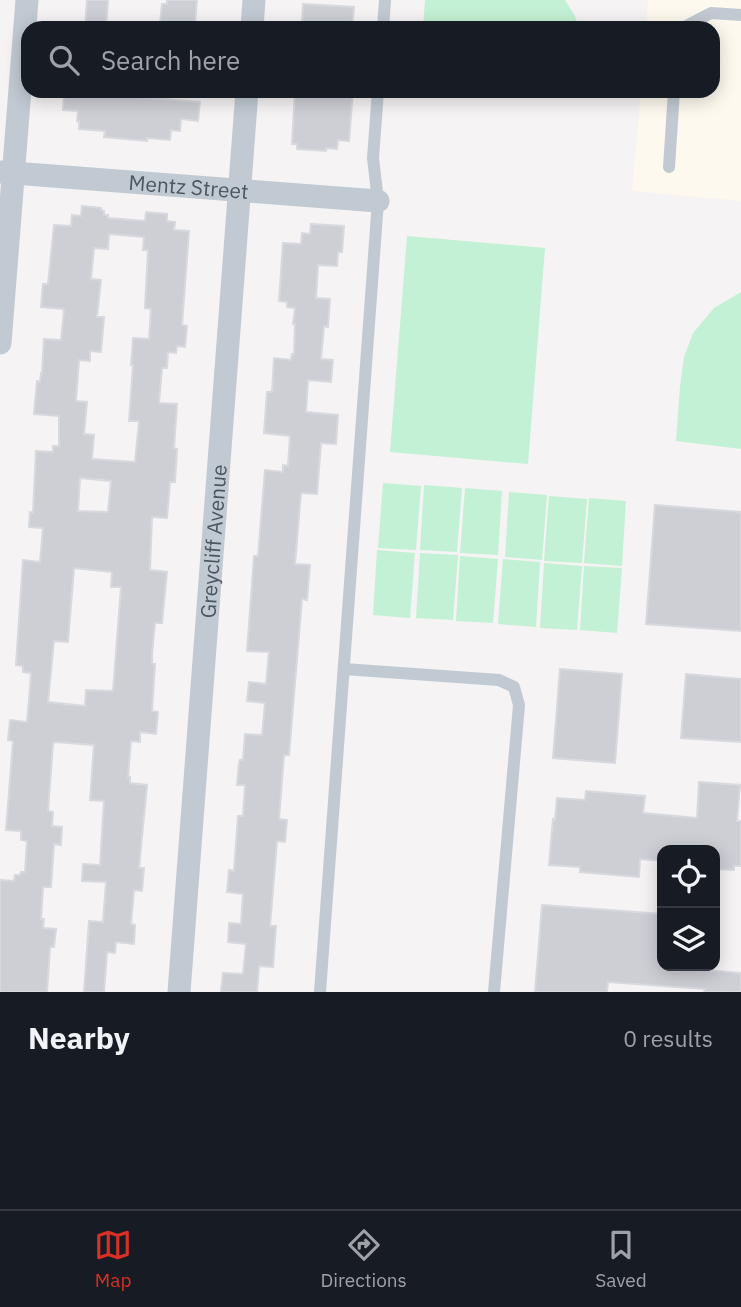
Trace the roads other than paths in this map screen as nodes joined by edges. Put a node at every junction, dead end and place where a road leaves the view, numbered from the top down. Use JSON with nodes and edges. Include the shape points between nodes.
{"nodes":[{"id":1,"x":27,"y":0,"type":"edge"},
{"id":2,"x":254,"y":0,"type":"edge"},
{"id":3,"x":385,"y":0,"type":"edge"},
{"id":4,"x":741,"y":15,"type":"edge"},
{"id":5,"x":25,"y":21,"type":"edge"},
{"id":6,"x":252,"y":21,"type":"edge"},
{"id":7,"x":384,"y":21,"type":"edge"},
{"id":8,"x":694,"y":21,"type":"edge"},
{"id":9,"x":21,"y":52,"type":"edge"},
{"id":10,"x":246,"y":98,"type":"edge"},
{"id":11,"x":377,"y":98,"type":"edge"},
{"id":12,"x":674,"y":98,"type":"edge"},
{"id":13,"x":669,"y":167,"type":"dead end"},
{"id":14,"x":7,"y":172,"type":"edge"},
{"id":15,"x":239,"y":191,"type":"junction"},
{"id":16,"x":378,"y":201,"type":"junction"},
{"id":17,"x":0,"y":343,"type":"edge"},
{"id":18,"x":344,"y":669,"type":"junction"},
{"id":19,"x":179,"y":992,"type":"edge"},
{"id":20,"x":320,"y":992,"type":"edge"},
{"id":21,"x":494,"y":992,"type":"edge"}],
"edges":[{"from":1,"to":5,"type":"street"},
{"from":2,"to":6,"type":"street"},
{"from":3,"to":7,"type":"lane"},
{"from":4,"to":8,"type":"lane","via":[[711,13]]},
{"from":9,"to":14,"type":"street"},
{"from":10,"to":15,"type":"street","name":"Greycliff Avenue"},
{"from":11,"to":16,"type":"lane","via":[[373,158]]},
{"from":12,"to":13,"type":"lane"},
{"from":14,"to":15,"type":"street","name":"Mentz Street"},
{"from":14,"to":17,"type":"street"},
{"from":15,"to":16,"type":"street","name":"Mentz Street"},
{"from":15,"to":19,"type":"street","name":"Greycliff Avenue"},
{"from":16,"to":18,"type":"lane"},
{"from":18,"to":20,"type":"lane"},
{"from":18,"to":21,"type":"lane","via":[[499,680],[514,687],[519,705]]}]}
